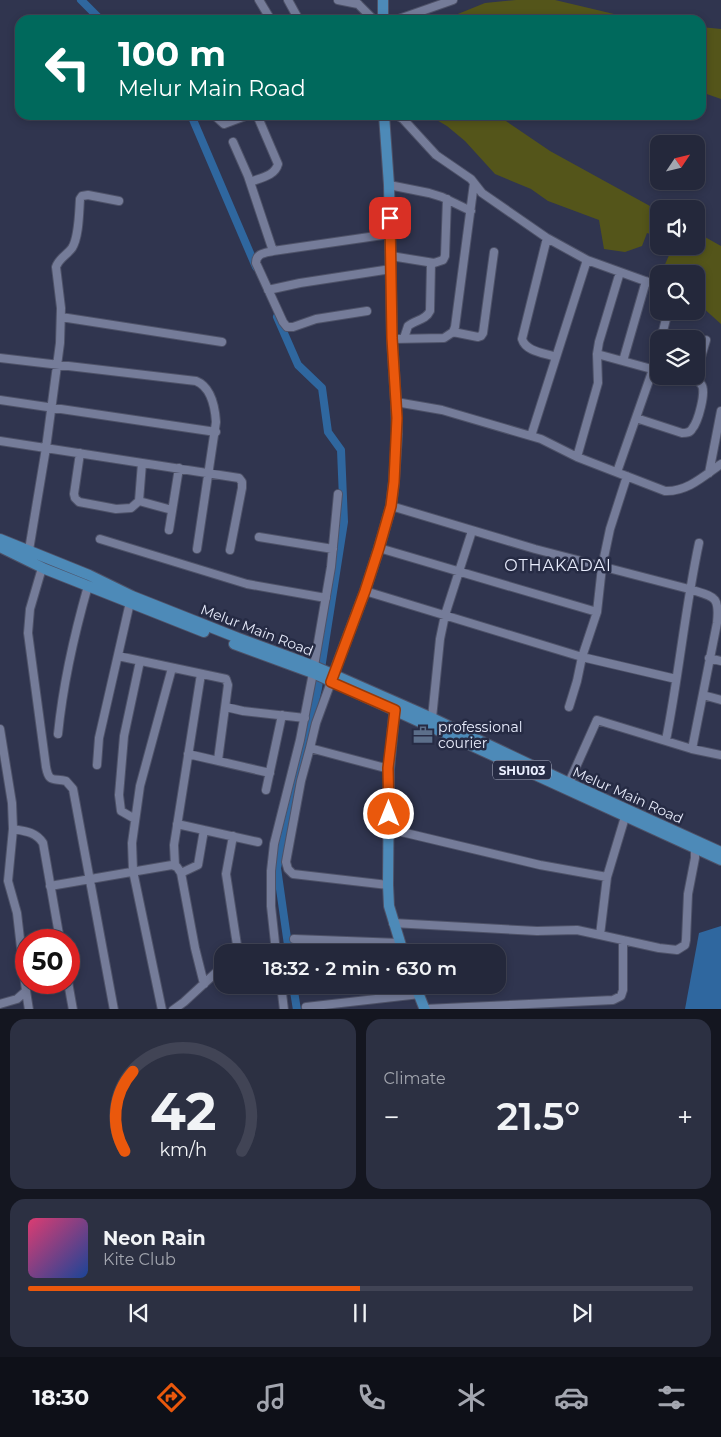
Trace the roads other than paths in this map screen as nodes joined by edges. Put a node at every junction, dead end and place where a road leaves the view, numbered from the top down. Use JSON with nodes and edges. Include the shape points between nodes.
{"nodes":[{"id":1,"x":260,"y":0,"type":"edge"},
{"id":2,"x":288,"y":0,"type":"edge"},
{"id":3,"x":338,"y":0,"type":"edge"},
{"id":4,"x":383,"y":0,"type":"edge"},
{"id":5,"x":453,"y":0,"type":"edge"},
{"id":6,"x":356,"y":2,"type":"edge"},
{"id":7,"x":268,"y":15,"type":"edge"},
{"id":8,"x":296,"y":15,"type":"edge"},
{"id":9,"x":369,"y":15,"type":"edge"},
{"id":10,"x":382,"y":15,"type":"edge"},
{"id":11,"x":410,"y":15,"type":"edge"},
{"id":12,"x":220,"y":120,"type":"edge"},
{"id":13,"x":235,"y":120,"type":"edge"},
{"id":14,"x":259,"y":120,"type":"edge"},
{"id":15,"x":384,"y":120,"type":"edge"},
{"id":16,"x":403,"y":120,"type":"edge"},
{"id":17,"x":233,"y":142,"type":"dead end"},
{"id":18,"x":250,"y":182,"type":"junction"},
{"id":19,"x":474,"y":183,"type":"junction"},
{"id":20,"x":389,"y":185,"type":"junction"},
{"id":21,"x":447,"y":199,"type":"junction"},
{"id":22,"x":118,"y":201,"type":"dead end"},
{"id":23,"x":471,"y":211,"type":"junction"},
{"id":24,"x":390,"y":234,"type":"junction"},
{"id":25,"x":547,"y":238,"type":"junction"},
{"id":26,"x":273,"y":251,"type":"junction"},
{"id":27,"x":494,"y":252,"type":"dead end"},
{"id":28,"x":391,"y":256,"type":"junction"},
{"id":29,"x":587,"y":260,"type":"junction"},
{"id":30,"x":431,"y":263,"type":"junction"},
{"id":31,"x":391,"y":269,"type":"junction"},
{"id":32,"x":620,"y":272,"type":"junction"},
{"id":33,"x":646,"y":281,"type":"junction"},
{"id":34,"x":650,"y":283,"type":"edge"},
{"id":35,"x":268,"y":290,"type":"junction"},
{"id":36,"x":367,"y":311,"type":"dead end"},
{"id":37,"x":62,"y":317,"type":"junction"},
{"id":38,"x":453,"y":332,"type":"junction"},
{"id":39,"x":392,"y":338,"type":"junction"},
{"id":40,"x":404,"y":338,"type":"junction"},
{"id":41,"x":706,"y":340,"type":"dead end"},
{"id":42,"x":222,"y":342,"type":"dead end"},
{"id":43,"x":705,"y":343,"type":"edge"},
{"id":44,"x":597,"y":354,"type":"junction"},
{"id":45,"x":556,"y":357,"type":"junction"},
{"id":46,"x":0,"y":358,"type":"edge"},
{"id":47,"x":623,"y":360,"type":"junction"},
{"id":48,"x":57,"y":364,"type":"junction"},
{"id":49,"x":650,"y":368,"type":"edge"},
{"id":50,"x":650,"y":384,"type":"edge"},
{"id":51,"x":702,"y":385,"type":"edge"},
{"id":52,"x":0,"y":400,"type":"edge"},
{"id":53,"x":396,"y":402,"type":"junction"},
{"id":54,"x":51,"y":408,"type":"junction"},
{"id":55,"x":721,"y":412,"type":"edge"},
{"id":56,"x":636,"y":418,"type":"junction"},
{"id":57,"x":216,"y":432,"type":"junction"},
{"id":58,"x":531,"y":436,"type":"junction"},
{"id":59,"x":0,"y":441,"type":"edge"},
{"id":60,"x":46,"y":448,"type":"junction"},
{"id":61,"x":80,"y":453,"type":"junction"},
{"id":62,"x":577,"y":457,"type":"junction"},
{"id":63,"x":142,"y":463,"type":"junction"},
{"id":64,"x":721,"y":464,"type":"edge"},
{"id":65,"x":179,"y":468,"type":"junction"},
{"id":66,"x":617,"y":472,"type":"junction"},
{"id":67,"x":209,"y":473,"type":"junction"},
{"id":68,"x":709,"y":473,"type":"junction"},
{"id":69,"x":627,"y":476,"type":"junction"},
{"id":70,"x":338,"y":494,"type":"dead end"},
{"id":71,"x":139,"y":501,"type":"junction"},
{"id":72,"x":391,"y":506,"type":"junction"},
{"id":73,"x":172,"y":510,"type":"junction"},
{"id":74,"x":169,"y":530,"type":"dead end"},
{"id":75,"x":472,"y":531,"type":"junction"},
{"id":76,"x":260,"y":537,"type":"dead end"},
{"id":77,"x":0,"y":539,"type":"edge"},
{"id":78,"x":100,"y":539,"type":"dead end"},
{"id":79,"x":699,"y":542,"type":"dead end"},
{"id":80,"x":0,"y":547,"type":"edge"},
{"id":81,"x":379,"y":548,"type":"junction"},
{"id":82,"x":197,"y":549,"type":"dead end"},
{"id":83,"x":333,"y":549,"type":"junction"},
{"id":84,"x":230,"y":550,"type":"dead end"},
{"id":85,"x":28,"y":556,"type":"junction"},
{"id":86,"x":602,"y":567,"type":"junction"},
{"id":87,"x":42,"y":568,"type":"junction"},
{"id":88,"x":459,"y":572,"type":"junction"},
{"id":89,"x":88,"y":586,"type":"junction"},
{"id":90,"x":690,"y":589,"type":"junction"},
{"id":91,"x":365,"y":591,"type":"junction"},
{"id":92,"x":326,"y":598,"type":"junction"},
{"id":93,"x":131,"y":599,"type":"junction"},
{"id":94,"x":597,"y":612,"type":"junction"},
{"id":95,"x":445,"y":615,"type":"junction"},
{"id":96,"x":719,"y":623,"type":"edge"},
{"id":97,"x":118,"y":656,"type":"junction"},
{"id":98,"x":582,"y":656,"type":"junction"},
{"id":99,"x":709,"y":658,"type":"junction"},
{"id":100,"x":140,"y":661,"type":"junction"},
{"id":101,"x":721,"y":661,"type":"edge"},
{"id":102,"x":172,"y":668,"type":"junction"},
{"id":103,"x":201,"y":674,"type":"junction"},
{"id":104,"x":322,"y":674,"type":"junction"},
{"id":105,"x":676,"y":679,"type":"junction"},
{"id":106,"x":704,"y":695,"type":"junction"},
{"id":107,"x":721,"y":700,"type":"edge"},
{"id":108,"x":395,"y":706,"type":"junction"},
{"id":109,"x":226,"y":707,"type":"junction"},
{"id":110,"x":569,"y":707,"type":"dead end"},
{"id":111,"x":282,"y":715,"type":"junction"},
{"id":112,"x":305,"y":718,"type":"junction"},
{"id":113,"x":432,"y":718,"type":"junction"},
{"id":114,"x":0,"y":729,"type":"edge"},
{"id":115,"x":58,"y":734,"type":"dead end"},
{"id":116,"x":666,"y":740,"type":"junction"},
{"id":117,"x":310,"y":748,"type":"junction"},
{"id":118,"x":692,"y":749,"type":"junction"},
{"id":119,"x":188,"y":754,"type":"junction"},
{"id":120,"x":721,"y":755,"type":"edge"},
{"id":121,"x":218,"y":760,"type":"junction"},
{"id":122,"x":97,"y":766,"type":"dead end"},
{"id":123,"x":388,"y":768,"type":"junction"},
{"id":124,"x":270,"y":773,"type":"junction"},
{"id":125,"x":567,"y":787,"type":"junction"},
{"id":126,"x":266,"y":790,"type":"dead end"},
{"id":127,"x":624,"y":817,"type":"junction"},
{"id":128,"x":135,"y":819,"type":"junction"},
{"id":129,"x":177,"y":824,"type":"junction"},
{"id":130,"x":13,"y":829,"type":"junction"},
{"id":131,"x":389,"y":829,"type":"junction"},
{"id":132,"x":204,"y":830,"type":"junction"},
{"id":133,"x":233,"y":836,"type":"junction"},
{"id":134,"x":258,"y":842,"type":"dead end"},
{"id":135,"x":695,"y":848,"type":"junction"},
{"id":136,"x":721,"y":852,"type":"edge"},
{"id":137,"x":721,"y":860,"type":"edge"},
{"id":138,"x":175,"y":866,"type":"junction"},
{"id":139,"x":133,"y":872,"type":"junction"},
{"id":140,"x":181,"y":873,"type":"junction"},
{"id":141,"x":607,"y":878,"type":"junction"},
{"id":142,"x":89,"y":880,"type":"junction"},
{"id":143,"x":388,"y":884,"type":"junction"},
{"id":144,"x":50,"y":886,"type":"junction"},
{"id":145,"x":393,"y":923,"type":"junction"},
{"id":146,"x":19,"y":929,"type":"edge"},
{"id":147,"x":58,"y":929,"type":"edge"},
{"id":148,"x":600,"y":935,"type":"junction"},
{"id":149,"x":294,"y":939,"type":"dead end"},
{"id":150,"x":623,"y":940,"type":"junction"},
{"id":151,"x":237,"y":944,"type":"edge"},
{"id":152,"x":275,"y":944,"type":"edge"},
{"id":153,"x":353,"y":944,"type":"edge"},
{"id":154,"x":400,"y":944,"type":"edge"},
{"id":155,"x":214,"y":975,"type":"edge"},
{"id":156,"x":204,"y":984,"type":"junction"},
{"id":157,"x":23,"y":994,"type":"edge"},
{"id":158,"x":26,"y":994,"type":"edge"},
{"id":159,"x":70,"y":994,"type":"edge"},
{"id":160,"x":282,"y":994,"type":"edge"},
{"id":161,"x":391,"y":994,"type":"edge"},
{"id":162,"x":419,"y":994,"type":"edge"},
{"id":163,"x":0,"y":1004,"type":"edge"},
{"id":164,"x":306,"y":1007,"type":"dead end"},
{"id":165,"x":29,"y":1009,"type":"edge"},
{"id":166,"x":73,"y":1009,"type":"edge"},
{"id":167,"x":114,"y":1009,"type":"edge"},
{"id":168,"x":162,"y":1009,"type":"edge"},
{"id":169,"x":174,"y":1009,"type":"edge"},
{"id":170,"x":284,"y":1009,"type":"edge"},
{"id":171,"x":425,"y":1009,"type":"edge"}],
"edges":[{"from":1,"to":7,"type":"street"},
{"from":2,"to":8,"type":"street"},
{"from":3,"to":6,"type":"street"},
{"from":4,"to":10,"type":"main road"},
{"from":5,"to":11,"type":"street"},
{"from":6,"to":9,"type":"street"},
{"from":12,"to":13,"type":"street","via":[[224,124]]},
{"from":14,"to":18,"type":"street","via":[[278,164],[269,175]]},
{"from":15,"to":20,"type":"main road"},
{"from":16,"to":19,"type":"street","via":[[436,155]]},
{"from":17,"to":18,"type":"street"},
{"from":18,"to":26,"type":"street"},
{"from":19,"to":23,"type":"street"},
{"from":19,"to":25,"type":"street","via":[[482,193]]},
{"from":20,"to":21,"type":"street"},
{"from":20,"to":24,"type":"main road"},
{"from":21,"to":23,"type":"street"},
{"from":21,"to":30,"type":"street","via":[[444,256],[439,262]]},
{"from":22,"to":37,"type":"street","via":[[88,195],[80,199],[73,247],[56,267]]},
{"from":23,"to":38,"type":"street"},
{"from":24,"to":26,"type":"street"},
{"from":24,"to":28,"type":"main road"},
{"from":25,"to":29,"type":"street"},
{"from":25,"to":45,"type":"street","via":[[522,338],[526,347]]},
{"from":26,"to":35,"type":"street","via":[[259,255],[256,260]]},
{"from":27,"to":38,"type":"street","via":[[483,333],[478,337]]},
{"from":28,"to":30,"type":"street"},
{"from":28,"to":31,"type":"main road"},
{"from":29,"to":32,"type":"street"},
{"from":29,"to":45,"type":"street"},
{"from":30,"to":40,"type":"street","via":[[430,311],[408,326]]},
{"from":31,"to":35,"type":"street"},
{"from":31,"to":39,"type":"main road"},
{"from":32,"to":33,"type":"street"},
{"from":32,"to":44,"type":"street"},
{"from":33,"to":34,"type":"street"},
{"from":33,"to":47,"type":"street"},
{"from":35,"to":36,"type":"street","via":[[287,327]]},
{"from":37,"to":42,"type":"street"},
{"from":37,"to":48,"type":"street"},
{"from":38,"to":40,"type":"street","via":[[444,338]]},
{"from":39,"to":40,"type":"street"},
{"from":39,"to":53,"type":"main road"},
{"from":41,"to":43,"type":"street"},
{"from":44,"to":47,"type":"street"},
{"from":44,"to":62,"type":"street","via":[[598,382]]},
{"from":45,"to":58,"type":"street"},
{"from":46,"to":48,"type":"street"},
{"from":47,"to":49,"type":"street"},
{"from":48,"to":54,"type":"street"},
{"from":48,"to":57,"type":"street","via":[[202,383],[215,410]]},
{"from":50,"to":56,"type":"street"},
{"from":51,"to":56,"type":"street","via":[[704,394],[697,420],[689,432],[682,433]]},
{"from":52,"to":54,"type":"street"},
{"from":53,"to":58,"type":"street","via":[[442,410]]},
{"from":53,"to":72,"type":"main road","via":[[396,460]]},
{"from":54,"to":57,"type":"street"},
{"from":54,"to":60,"type":"street"},
{"from":55,"to":68,"type":"street"},
{"from":56,"to":66,"type":"street"},
{"from":57,"to":67,"type":"street"},
{"from":58,"to":62,"type":"street"},
{"from":59,"to":60,"type":"street"},
{"from":60,"to":61,"type":"street"},
{"from":60,"to":85,"type":"street"},
{"from":61,"to":63,"type":"street"},
{"from":61,"to":71,"type":"street","via":[[74,494],[77,500],[125,509],[135,507]]},
{"from":62,"to":66,"type":"street"},
{"from":63,"to":65,"type":"street"},
{"from":63,"to":71,"type":"street"},
{"from":64,"to":68,"type":"street"},
{"from":65,"to":67,"type":"street"},
{"from":65,"to":73,"type":"street"},
{"from":66,"to":69,"type":"street"},
{"from":67,"to":82,"type":"street"},
{"from":67,"to":84,"type":"street","via":[[236,476],[242,482]]},
{"from":68,"to":69,"type":"street","via":[[674,492]]},
{"from":69,"to":86,"type":"street"},
{"from":70,"to":83,"type":"street"},
{"from":71,"to":73,"type":"street"},
{"from":72,"to":75,"type":"street"},
{"from":72,"to":81,"type":"main road"},
{"from":73,"to":74,"type":"street"},
{"from":75,"to":86,"type":"street"},
{"from":75,"to":88,"type":"street"},
{"from":76,"to":83,"type":"street"},
{"from":77,"to":85,"type":"main road","name":"Melur Main Road","number":"SHU103"},
{"from":78,"to":92,"type":"street","via":[[246,584]]},
{"from":79,"to":90,"type":"street"},
{"from":80,"to":85,"type":"main road","name":"Melur Main Road","number":"SHU103"},
{"from":81,"to":88,"type":"street"},
{"from":81,"to":91,"type":"main road"},
{"from":83,"to":92,"type":"street"},
{"from":85,"to":87,"type":"main road","name":"Melur Main Road","number":"SHU103"},
{"from":85,"to":93,"type":"main road","name":"Melur Main Road","number":"SHU103","via":[[89,575]]},
{"from":86,"to":90,"type":"street"},
{"from":86,"to":94,"type":"street"},
{"from":87,"to":89,"type":"main road","name":"Melur Main Road","number":"SHU103"},
{"from":87,"to":142,"type":"street","via":[[30,609],[28,633],[46,767],[49,778],[66,781],[73,789]]},
{"from":88,"to":94,"type":"street"},
{"from":88,"to":95,"type":"street"},
{"from":89,"to":93,"type":"main road","name":"Melur Main Road","number":"SHU103"},
{"from":89,"to":115,"type":"street","via":[[74,634]]},
{"from":90,"to":96,"type":"street","via":[[716,600]]},
{"from":90,"to":105,"type":"street"},
{"from":91,"to":95,"type":"street"},
{"from":91,"to":104,"type":"main road"},
{"from":92,"to":104,"type":"street"},
{"from":93,"to":97,"type":"street"},
{"from":93,"to":104,"type":"main road","name":"Melur Main Road","number":"SHU103","via":[[274,660]]},
{"from":94,"to":98,"type":"street"},
{"from":95,"to":98,"type":"street"},
{"from":95,"to":113,"type":"street"},
{"from":96,"to":99,"type":"street"},
{"from":97,"to":100,"type":"street"},
{"from":97,"to":122,"type":"street","via":[[99,738]]},
{"from":98,"to":105,"type":"street"},
{"from":98,"to":110,"type":"street"},
{"from":99,"to":101,"type":"street"},
{"from":99,"to":106,"type":"street"},
{"from":100,"to":102,"type":"street"},
{"from":100,"to":128,"type":"street","via":[[124,736],[119,795],[122,811]]},
{"from":102,"to":103,"type":"street"},
{"from":102,"to":128,"type":"street","via":[[140,786]]},
{"from":103,"to":109,"type":"street","via":[[222,677],[228,682]]},
{"from":103,"to":119,"type":"street"},
{"from":104,"to":108,"type":"main road","name":"Melur Main Road","number":"SHU103"},
{"from":104,"to":112,"type":"street"},
{"from":104,"to":117,"type":"street"},
{"from":105,"to":116,"type":"street"},
{"from":106,"to":107,"type":"street"},
{"from":106,"to":118,"type":"street"},
{"from":108,"to":113,"type":"main road","name":"Melur Main Road","number":"SHU103"},
{"from":108,"to":123,"type":"main road"},
{"from":108,"to":125,"type":"main road","name":"Melur Main Road","number":"SHU103"},
{"from":109,"to":111,"type":"street"},
{"from":109,"to":121,"type":"street"},
{"from":111,"to":112,"type":"street"},
{"from":111,"to":124,"type":"street"},
{"from":112,"to":152,"type":"street","via":[[270,871]]},
{"from":113,"to":125,"type":"main road","name":"Melur Main Road","number":"SHU103"},
{"from":114,"to":130,"type":"street"},
{"from":116,"to":118,"type":"street"},
{"from":116,"to":125,"type":"street","via":[[597,720]]},
{"from":117,"to":123,"type":"street"},
{"from":117,"to":143,"type":"street","via":[[295,811],[286,862],[288,869],[299,875]]},
{"from":118,"to":120,"type":"street"},
{"from":119,"to":121,"type":"street"},
{"from":119,"to":129,"type":"street"},
{"from":121,"to":124,"type":"street"},
{"from":123,"to":131,"type":"main road"},
{"from":124,"to":126,"type":"street"},
{"from":125,"to":127,"type":"main road","name":"Melur Main Road","number":"SHU103"},
{"from":125,"to":136,"type":"main road","name":"Melur Main Road","number":"SHU103"},
{"from":127,"to":135,"type":"main road","name":"Melur Main Road","number":"SHU103"},
{"from":127,"to":141,"type":"street"},
{"from":128,"to":139,"type":"street"},
{"from":129,"to":132,"type":"street"},
{"from":129,"to":138,"type":"street","via":[[173,854]]},
{"from":130,"to":144,"type":"street","via":[[31,833],[41,840]]},
{"from":130,"to":146,"type":"street","via":[[8,881]]},
{"from":131,"to":141,"type":"street"},
{"from":131,"to":143,"type":"main road"},
{"from":132,"to":133,"type":"street"},
{"from":132,"to":140,"type":"street","via":[[198,865]]},
{"from":133,"to":134,"type":"street"},
{"from":133,"to":151,"type":"street","via":[[226,874]]},
{"from":135,"to":137,"type":"main road","name":"Melur Main Road","number":"SHU103"},
{"from":135,"to":150,"type":"street","via":[[685,945],[677,950]]},
{"from":138,"to":139,"type":"street"},
{"from":138,"to":140,"type":"street"},
{"from":139,"to":142,"type":"street"},
{"from":139,"to":168,"type":"street"},
{"from":140,"to":156,"type":"street"},
{"from":141,"to":148,"type":"street"},
{"from":142,"to":144,"type":"street"},
{"from":142,"to":167,"type":"street"},
{"from":143,"to":145,"type":"main road"},
{"from":144,"to":147,"type":"street"},
{"from":145,"to":148,"type":"street","via":[[537,931],[577,930]]},
{"from":145,"to":154,"type":"main road"},
{"from":148,"to":150,"type":"street"},
{"from":149,"to":153,"type":"street"},
{"from":150,"to":171,"type":"street","via":[[623,990],[621,996],[613,1000]]},
{"from":155,"to":156,"type":"street"},
{"from":156,"to":169,"type":"street"},
{"from":157,"to":163,"type":"street"},
{"from":158,"to":165,"type":"street"},
{"from":159,"to":166,"type":"street"},
{"from":160,"to":170,"type":"street"},
{"from":161,"to":164,"type":"street"},
{"from":162,"to":171,"type":"main road"}]}
